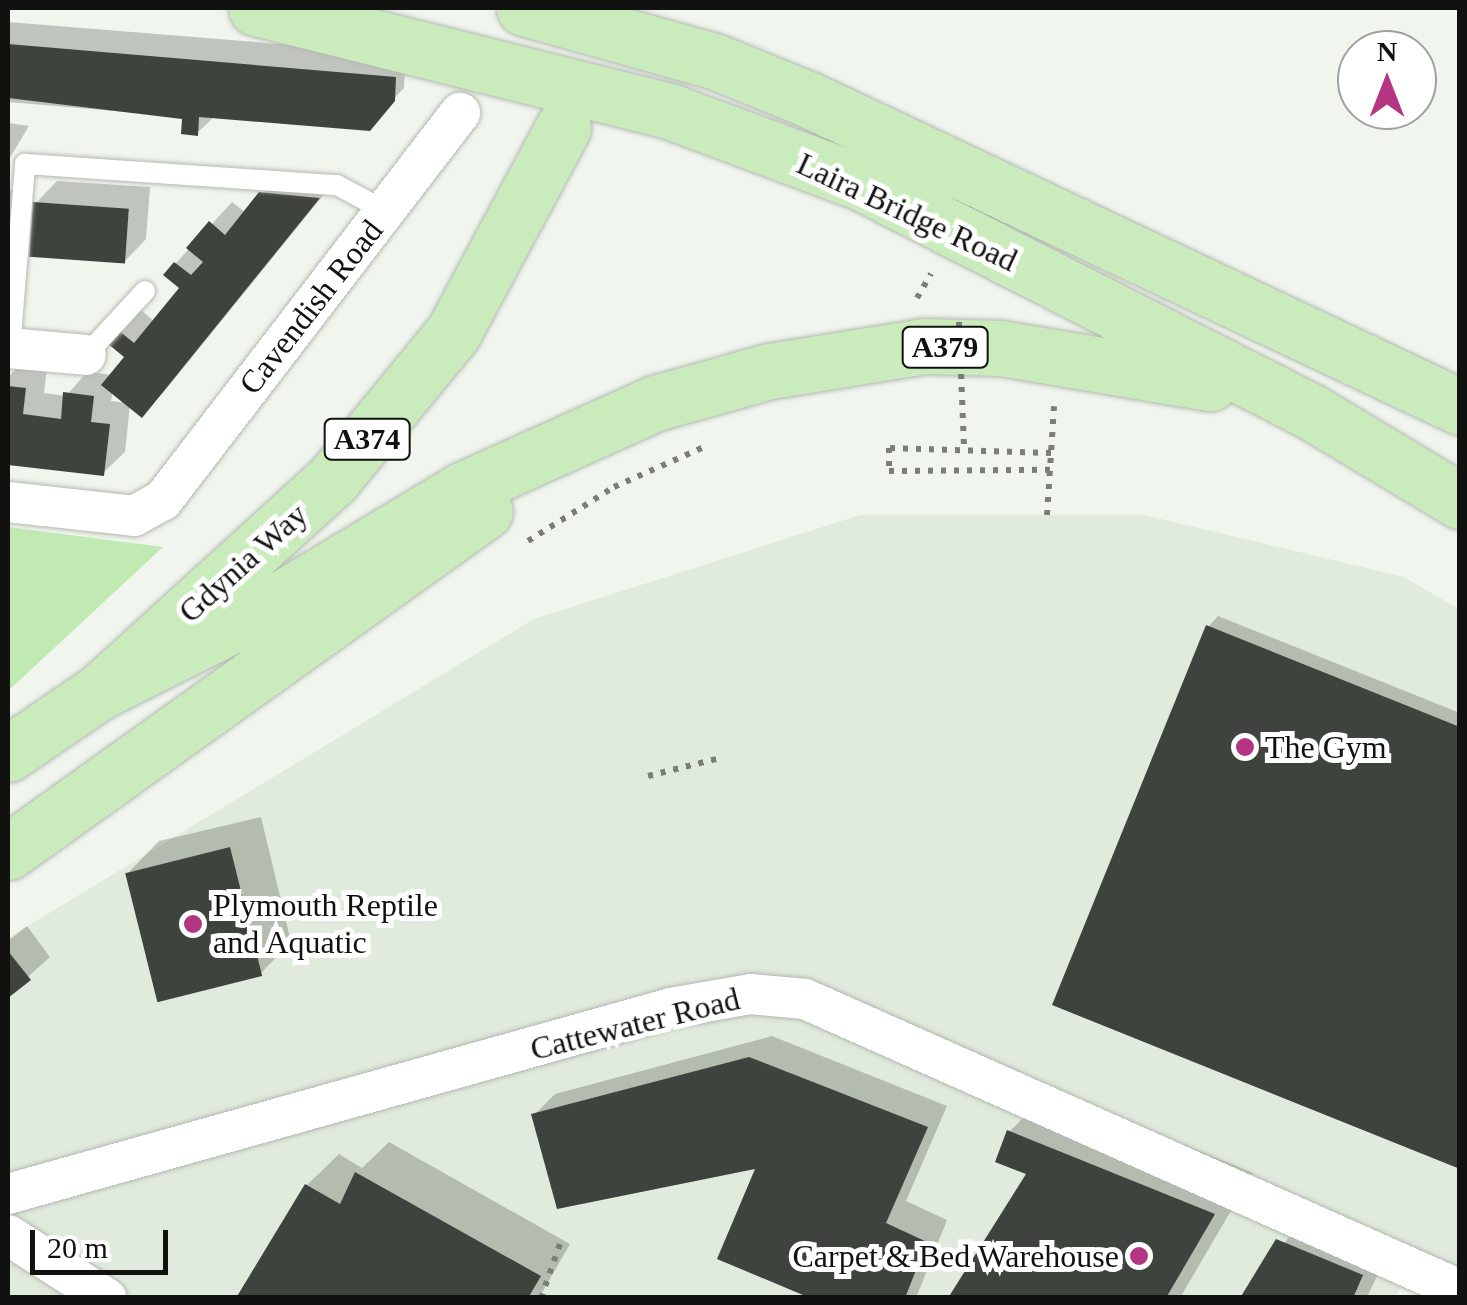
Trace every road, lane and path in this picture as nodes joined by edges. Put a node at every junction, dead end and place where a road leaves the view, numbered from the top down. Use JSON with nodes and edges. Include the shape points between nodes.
{"nodes":[{"id":1,"x":256,"y":8,"type":"edge"},
{"id":2,"x":524,"y":8,"type":"edge"},
{"id":3,"x":579,"y":13,"type":"edge"},
{"id":4,"x":564,"y":104,"type":"junction"},
{"id":5,"x":460,"y":113,"type":"dead end"},
{"id":6,"x":384,"y":212,"type":"junction"},
{"id":7,"x":145,"y":292,"type":"dead end"},
{"id":8,"x":959,"y":322,"type":"dead end"},
{"id":9,"x":9,"y":348,"type":"edge"},
{"id":10,"x":86,"y":355,"type":"joint"},
{"id":11,"x":976,"y":398,"type":"dead end"},
{"id":12,"x":1044,"y":398,"type":"dead end"},
{"id":13,"x":956,"y":399,"type":"dead end"},
{"id":14,"x":1054,"y":400,"type":"junction"},
{"id":15,"x":1073,"y":402,"type":"dead end"},
{"id":16,"x":1460,"y":407,"type":"edge"},
{"id":17,"x":1310,"y":411,"type":"junction"},
{"id":18,"x":586,"y":432,"type":"junction"},
{"id":19,"x":720,"y":442,"type":"dead end"},
{"id":20,"x":964,"y":447,"type":"junction"},
{"id":21,"x":1051,"y":453,"type":"junction"},
{"id":22,"x":1052,"y":470,"type":"junction"},
{"id":23,"x":1460,"y":501,"type":"edge"},
{"id":24,"x":8,"y":502,"type":"edge"},
{"id":25,"x":1048,"y":515,"type":"dead end"},
{"id":26,"x":520,"y":546,"type":"dead end"},
{"id":27,"x":100,"y":692,"type":"junction"},
{"id":28,"x":8,"y":754,"type":"edge"},
{"id":29,"x":720,"y":758,"type":"dead end"},
{"id":30,"x":648,"y":776,"type":"dead end"},
{"id":31,"x":8,"y":852,"type":"edge"},
{"id":32,"x":8,"y":1194,"type":"edge"},
{"id":33,"x":8,"y":1235,"type":"edge"},
{"id":34,"x":562,"y":1238,"type":"dead end"},
{"id":35,"x":1460,"y":1290,"type":"edge"},
{"id":36,"x":106,"y":1298,"type":"edge"},
{"id":37,"x":541,"y":1298,"type":"edge"}],
"edges":[{"from":1,"to":4,"type":"main road","name":"Laira Bridge Road","number":"A379"},
{"from":2,"to":3,"type":"main road","name":"Laira Bridge Road"},
{"from":3,"to":4,"type":"main road","number":"A374"},
{"from":3,"to":16,"type":"main road","name":"Laira Bridge Road","via":[[810,100]]},
{"from":4,"to":17,"type":"main road","name":"Laira Bridge Road","number":"A379","via":[[860,182]]},
{"from":4,"to":27,"type":"main road","name":"Gdynia Way","number":"A374","via":[[498,260],[408,390],[305,510]]},
{"from":5,"to":6,"type":"street","name":"Cavendish Road"},
{"from":6,"to":9,"type":"lane","via":[[337,185],[26,164]]},
{"from":6,"to":24,"type":"street","name":"Cavendish Road","via":[[163,500],[134,516]]},
{"from":7,"to":10,"type":"lane"},
{"from":8,"to":20,"type":"path","bridge":true},
{"from":9,"to":10,"type":"street"},
{"from":11,"to":13,"type":"path"},
{"from":12,"to":14,"type":"path"},
{"from":14,"to":15,"type":"path"},
{"from":14,"to":21,"type":"path"},
{"from":17,"to":18,"type":"main road","number":"A379","via":[[1078,355],[924,346],[770,371]]},
{"from":17,"to":23,"type":"main road","name":"Laira Bridge Road","number":"A379"},
{"from":18,"to":27,"type":"main road","number":"A379"},
{"from":18,"to":31,"type":"main road","number":"A379"},
{"from":19,"to":26,"type":"path","via":[[614,487]]},
{"from":20,"to":21,"type":"path"},
{"from":20,"to":22,"type":"path","via":[[888,448],[888,470]]},
{"from":21,"to":22,"type":"path"},
{"from":22,"to":25,"type":"path"},
{"from":27,"to":28,"type":"main road","name":"Gdynia Way","number":"A374"},
{"from":29,"to":30,"type":"path"},
{"from":32,"to":35,"type":"street","name":"Cattewater Road","via":[[671,1008],[750,994],[805,999]]},
{"from":33,"to":36,"type":"street"},
{"from":34,"to":37,"type":"path"}]}
